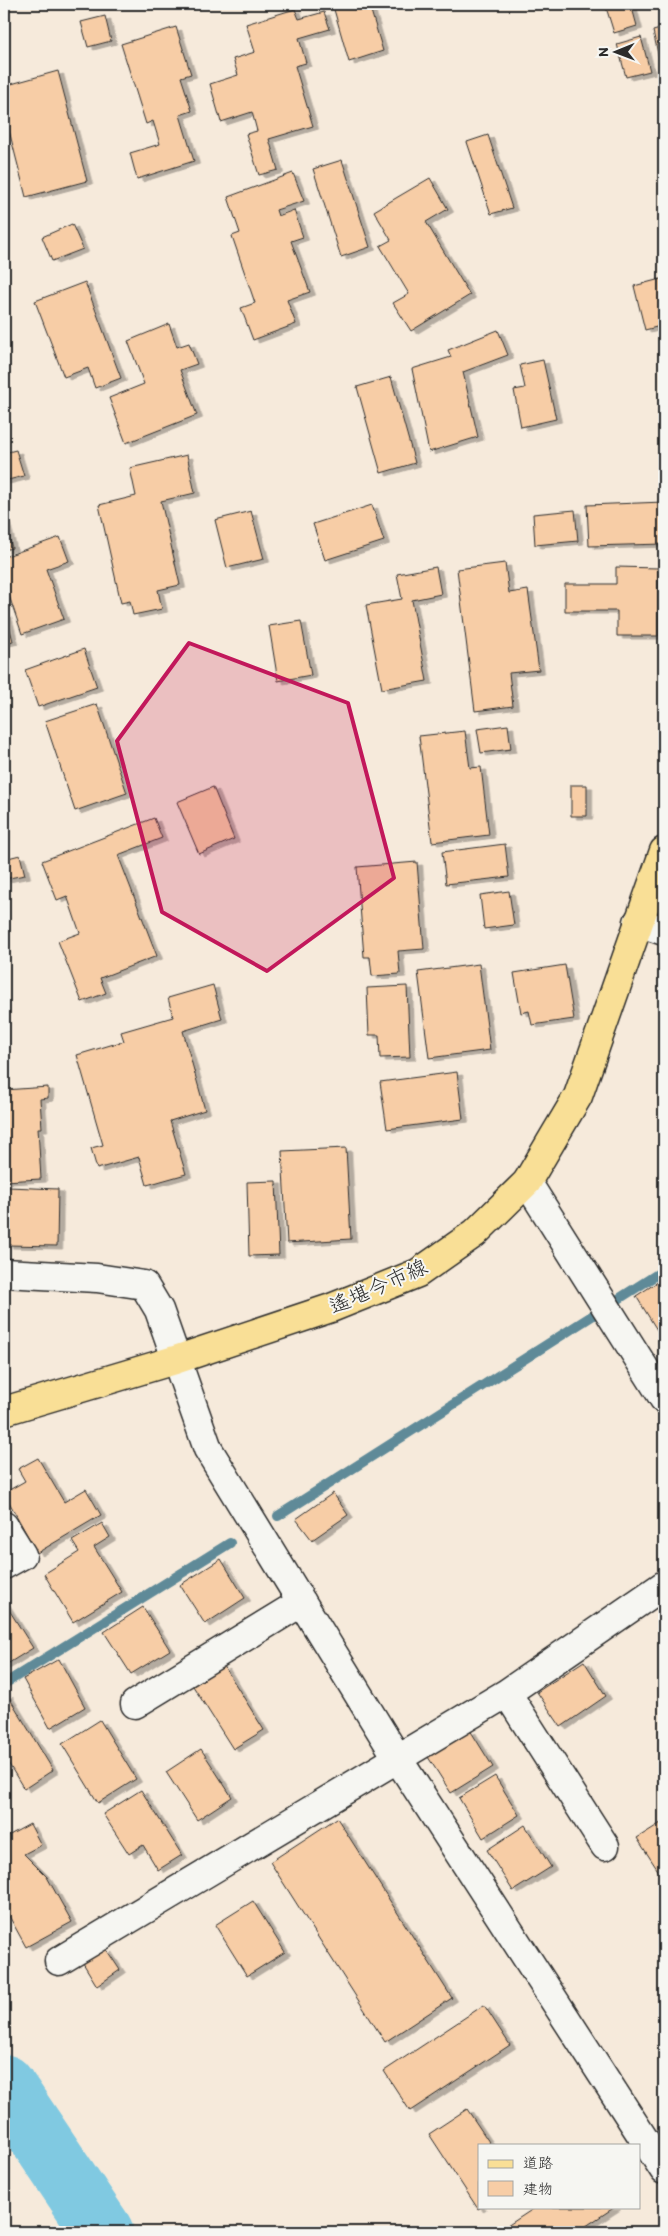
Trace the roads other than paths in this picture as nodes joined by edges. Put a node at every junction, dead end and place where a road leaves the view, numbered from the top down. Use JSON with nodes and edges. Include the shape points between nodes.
{"nodes":[{"id":1,"x":664,"y":851,"type":"edge"},
{"id":2,"x":638,"y":922,"type":"junction"},
{"id":3,"x":664,"y":931,"type":"edge"},
{"id":4,"x":527,"y":1182,"type":"junction"},
{"id":5,"x":4,"y":1273,"type":"edge"},
{"id":6,"x":175,"y":1360,"type":"junction"},
{"id":7,"x":664,"y":1399,"type":"edge"},
{"id":8,"x":4,"y":1411,"type":"edge"},
{"id":9,"x":4,"y":1526,"type":"edge"},
{"id":10,"x":4,"y":1565,"type":"edge"},
{"id":11,"x":664,"y":1585,"type":"edge"},
{"id":12,"x":302,"y":1602,"type":"junction"},
{"id":13,"x":507,"y":1693,"type":"junction"},
{"id":14,"x":135,"y":1704,"type":"dead end"},
{"id":15,"x":398,"y":1759,"type":"junction"},
{"id":16,"x":605,"y":1846,"type":"dead end"},
{"id":17,"x":60,"y":1961,"type":"dead end"},
{"id":18,"x":664,"y":2170,"type":"edge"}],
"edges":[{"from":1,"to":2,"type":"main road","name":"遙堪今市線"},
{"from":2,"to":3,"type":"street"},
{"from":2,"to":4,"type":"main road","name":"遙堪今市線","via":[[578,1096]]},
{"from":4,"to":6,"type":"main road","name":"遙堪今市線","via":[[476,1234],[418,1273],[331,1308]]},
{"from":4,"to":7,"type":"street"},
{"from":5,"to":6,"type":"street","via":[[97,1278],[144,1285],[159,1310]]},
{"from":6,"to":8,"type":"main road","name":"遙堪今市線"},
{"from":6,"to":12,"type":"street","via":[[208,1449]]},
{"from":9,"to":10,"type":"street","via":[[22,1555]]},
{"from":11,"to":13,"type":"street"},
{"from":12,"to":14,"type":"street"},
{"from":12,"to":15,"type":"street"},
{"from":13,"to":15,"type":"street"},
{"from":13,"to":16,"type":"street"},
{"from":15,"to":17,"type":"street"},
{"from":15,"to":18,"type":"street"}]}
